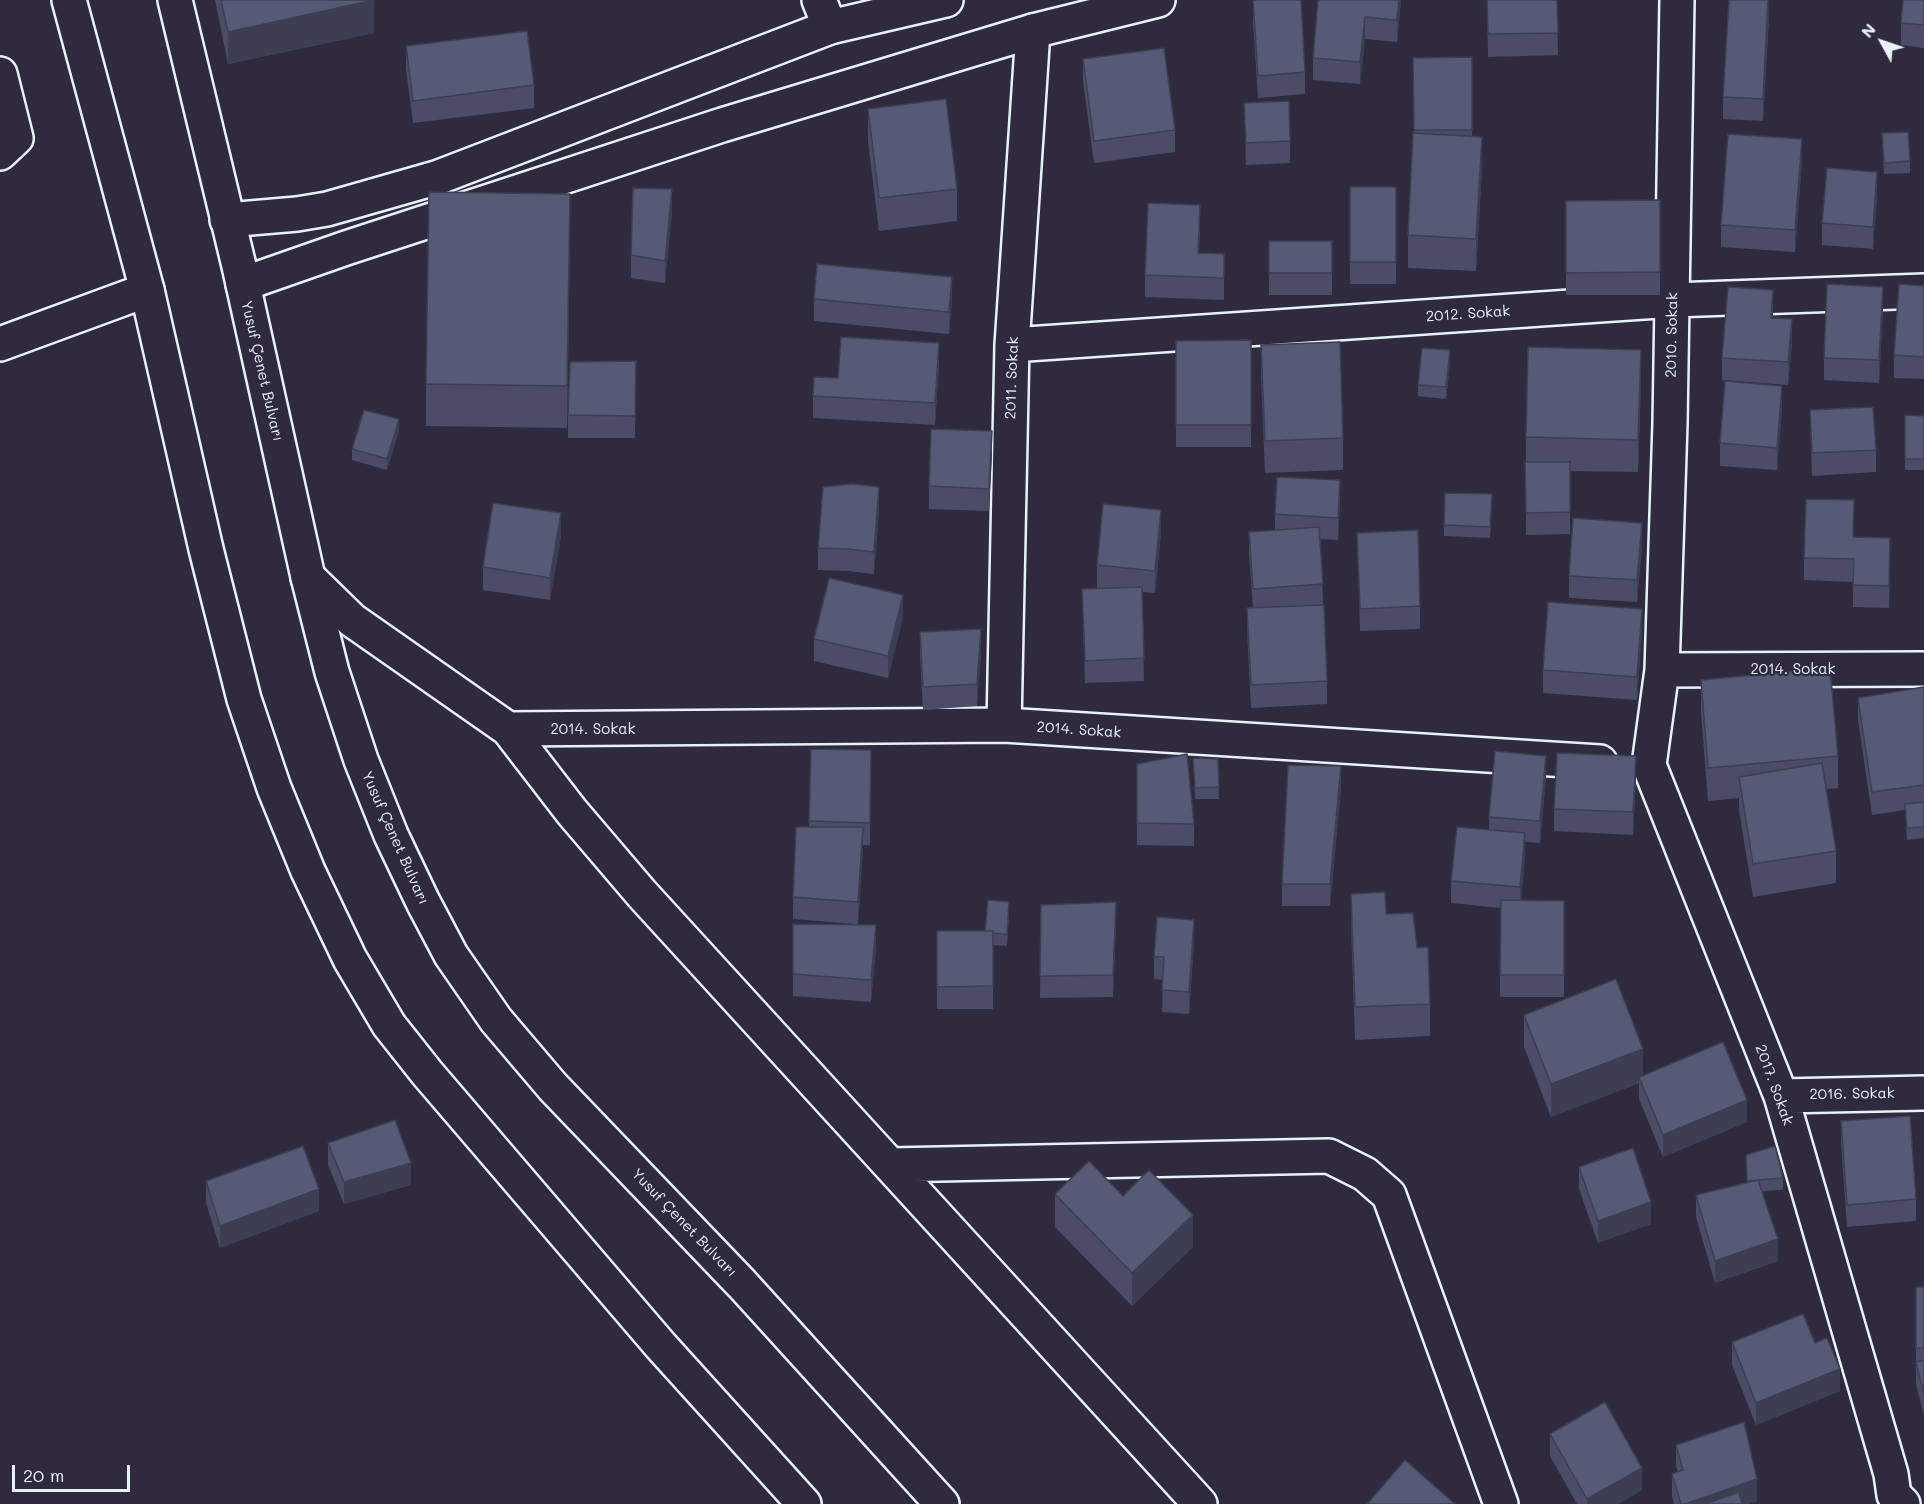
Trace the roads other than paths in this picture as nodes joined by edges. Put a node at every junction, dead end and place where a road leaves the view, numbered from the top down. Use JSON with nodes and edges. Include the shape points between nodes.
{"nodes":[{"id":1,"x":69,"y":0,"type":"edge"},
{"id":2,"x":175,"y":0,"type":"edge"},
{"id":3,"x":946,"y":0,"type":"edge"},
{"id":4,"x":1158,"y":0,"type":"edge"},
{"id":5,"x":1677,"y":0,"type":"edge"},
{"id":6,"x":824,"y":13,"type":"edge"},
{"id":7,"x":1033,"y":31,"type":"junction"},
{"id":8,"x":0,"y":74,"type":"edge"},
{"id":9,"x":0,"y":153,"type":"edge"},
{"id":10,"x":227,"y":220,"type":"junction"},
{"id":11,"x":243,"y":284,"type":"junction"},
{"id":12,"x":147,"y":290,"type":"junction"},
{"id":13,"x":1924,"y":291,"type":"edge"},
{"id":14,"x":1673,"y":300,"type":"junction"},
{"id":15,"x":0,"y":344,"type":"edge"},
{"id":16,"x":1012,"y":345,"type":"junction"},
{"id":17,"x":308,"y":577,"type":"junction"},
{"id":18,"x":1924,"y":669,"type":"edge"},
{"id":19,"x":1662,"y":670,"type":"junction"},
{"id":20,"x":1004,"y":726,"type":"junction"},
{"id":21,"x":508,"y":729,"type":"junction"},
{"id":22,"x":1649,"y":765,"type":"junction"},
{"id":23,"x":1924,"y":1093,"type":"edge"},
{"id":24,"x":1780,"y":1096,"type":"junction"},
{"id":25,"x":891,"y":1165,"type":"junction"},
{"id":26,"x":804,"y":1504,"type":"edge"},
{"id":27,"x":942,"y":1504,"type":"edge"},
{"id":28,"x":1200,"y":1504,"type":"edge"},
{"id":29,"x":1501,"y":1504,"type":"edge"},
{"id":30,"x":1903,"y":1504,"type":"edge"}],
"edges":[{"from":1,"to":12,"type":"main road"},
{"from":2,"to":10,"type":"main road","name":"Yusuf Çenet Bulvarı"},
{"from":3,"to":6,"type":"main road"},
{"from":4,"to":7,"type":"main road"},
{"from":5,"to":14,"type":"main road","name":"2010. Sokak"},
{"from":6,"to":10,"type":"main road","via":[[439,177],[327,209]]},
{"from":7,"to":11,"type":"main road","via":[[722,125]]},
{"from":7,"to":16,"type":"main road","name":"2011. Sokak"},
{"from":8,"to":9,"type":"main road","via":[[16,138]]},
{"from":10,"to":11,"type":"main road","name":"Yusuf Çenet Bulvarı"},
{"from":11,"to":17,"type":"main road","name":"Yusuf Çenet Bulvarı"},
{"from":12,"to":15,"type":"main road"},
{"from":12,"to":26,"type":"main road","via":[[244,699],[274,788],[350,959],[389,1024],[427,1073],[661,1346]]},
{"from":13,"to":14,"type":"main road","name":"2012. Sokak"},
{"from":14,"to":16,"type":"main road","name":"2012. Sokak"},
{"from":14,"to":19,"type":"main road","name":"2010. Sokak"},
{"from":16,"to":20,"type":"main road","name":"2011. Sokak"},
{"from":17,"to":21,"type":"main road","via":[[352,620]]},
{"from":17,"to":27,"type":"main road","name":"Yusuf Çenet Bulvarı","via":[[332,672],[361,760],[391,835],[451,955],[496,1020],[553,1087],[742,1284]]},
{"from":18,"to":19,"type":"main road","name":"2014. Sokak"},
{"from":19,"to":22,"type":"main road","name":"2017. Sokak"},
{"from":20,"to":21,"type":"main road","name":"2014. Sokak"},
{"from":20,"to":22,"type":"main road","name":"2014. Sokak"},
{"from":21,"to":25,"type":"main road","via":[[642,894]]},
{"from":22,"to":24,"type":"main road","name":"2017. Sokak"},
{"from":23,"to":24,"type":"main road","name":"2016. Sokak"},
{"from":24,"to":30,"type":"main road","name":"2017. Sokak","via":[[1894,1495]]},
{"from":25,"to":28,"type":"main road"},
{"from":25,"to":29,"type":"main road","via":[[1329,1156],[1365,1174],[1389,1195]]}]}
